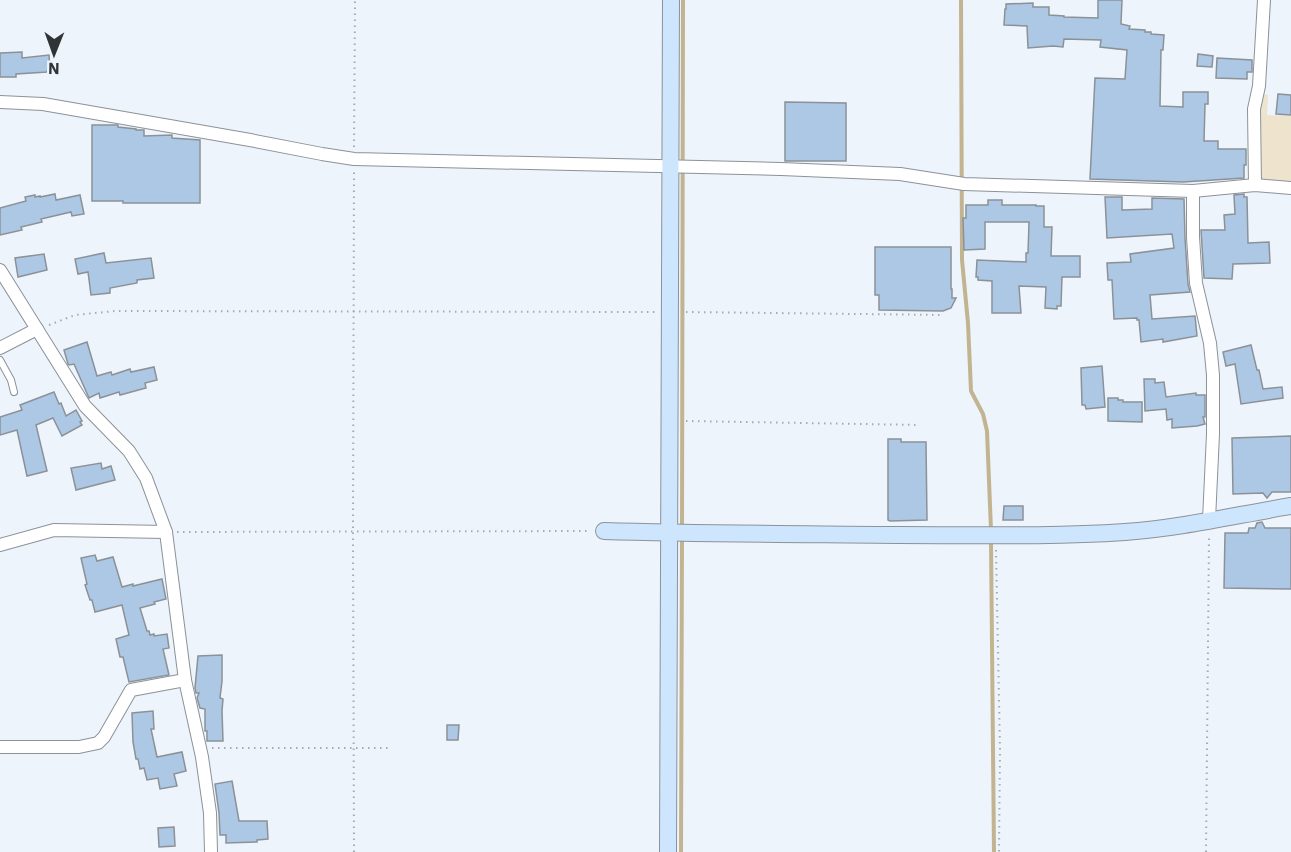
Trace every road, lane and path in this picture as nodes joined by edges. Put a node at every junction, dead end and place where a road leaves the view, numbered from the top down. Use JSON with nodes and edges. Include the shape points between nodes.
{"nodes":[{"id":1,"x":355,"y":0,"type":"edge"},
{"id":2,"x":671,"y":0,"type":"edge"},
{"id":3,"x":1264,"y":0,"type":"edge"},
{"id":4,"x":0,"y":102,"type":"edge"},
{"id":5,"x":354,"y":159,"type":"junction"},
{"id":6,"x":670,"y":166,"type":"junction"},
{"id":7,"x":1255,"y":185,"type":"junction"},
{"id":8,"x":1291,"y":188,"type":"edge"},
{"id":9,"x":1193,"y":191,"type":"junction"},
{"id":10,"x":0,"y":270,"type":"edge"},
{"id":11,"x":354,"y":312,"type":"junction"},
{"id":12,"x":670,"y":312,"type":"junction"},
{"id":13,"x":944,"y":315,"type":"dead end"},
{"id":14,"x":37,"y":329,"type":"junction"},
{"id":15,"x":0,"y":348,"type":"edge"},
{"id":16,"x":0,"y":360,"type":"edge"},
{"id":17,"x":14,"y":392,"type":"dead end"},
{"id":18,"x":670,"y":420,"type":"junction"},
{"id":19,"x":920,"y":425,"type":"dead end"},
{"id":20,"x":1291,"y":506,"type":"edge"},
{"id":21,"x":1209,"y":520,"type":"junction"},
{"id":22,"x":604,"y":531,"type":"joint"},
{"id":23,"x":166,"y":532,"type":"junction"},
{"id":24,"x":353,"y":532,"type":"junction"},
{"id":25,"x":670,"y":533,"type":"junction"},
{"id":26,"x":996,"y":535,"type":"junction"},
{"id":27,"x":0,"y":545,"type":"edge"},
{"id":28,"x":185,"y":680,"type":"junction"},
{"id":29,"x":0,"y":747,"type":"edge"},
{"id":30,"x":201,"y":748,"type":"junction"},
{"id":31,"x":354,"y":748,"type":"junction"},
{"id":32,"x":392,"y":748,"type":"dead end"},
{"id":33,"x":211,"y":852,"type":"edge"},
{"id":34,"x":354,"y":852,"type":"edge"},
{"id":35,"x":668,"y":852,"type":"edge"},
{"id":36,"x":999,"y":852,"type":"edge"},
{"id":37,"x":1206,"y":852,"type":"edge"}],
"edges":[{"from":1,"to":5,"type":"path"},
{"from":2,"to":6,"type":"street"},
{"from":3,"to":7,"type":"street","via":[[1254,109]]},
{"from":4,"to":5,"type":"street","via":[[43,104]]},
{"from":5,"to":6,"type":"street"},
{"from":5,"to":11,"type":"path"},
{"from":6,"to":9,"type":"street","via":[[900,174],[964,184]]},
{"from":6,"to":12,"type":"street"},
{"from":7,"to":8,"type":"street"},
{"from":7,"to":9,"type":"street"},
{"from":9,"to":21,"type":"street","via":[[1196,283],[1213,375]]},
{"from":10,"to":14,"type":"street"},
{"from":11,"to":12,"type":"path"},
{"from":11,"to":14,"type":"path","via":[[115,311],[75,315]]},
{"from":11,"to":24,"type":"path"},
{"from":12,"to":13,"type":"path"},
{"from":12,"to":18,"type":"street"},
{"from":14,"to":15,"type":"street"},
{"from":14,"to":23,"type":"street","via":[[85,406],[129,451],[146,478]]},
{"from":16,"to":17,"type":"lane"},
{"from":18,"to":19,"type":"path"},
{"from":18,"to":25,"type":"street"},
{"from":20,"to":21,"type":"street"},
{"from":21,"to":26,"type":"street","via":[[1125,532]]},
{"from":21,"to":37,"type":"path"},
{"from":22,"to":24,"type":"path"},
{"from":22,"to":25,"type":"street"},
{"from":23,"to":24,"type":"path"},
{"from":23,"to":27,"type":"street","via":[[54,530]]},
{"from":23,"to":28,"type":"street"},
{"from":24,"to":31,"type":"path"},
{"from":25,"to":26,"type":"street"},
{"from":25,"to":35,"type":"street"},
{"from":26,"to":36,"type":"path"},
{"from":28,"to":29,"type":"street","via":[[131,690],[98,743],[79,747]]},
{"from":28,"to":30,"type":"street"},
{"from":30,"to":31,"type":"path"},
{"from":30,"to":33,"type":"street"},
{"from":31,"to":32,"type":"path"},
{"from":31,"to":34,"type":"path"}]}
